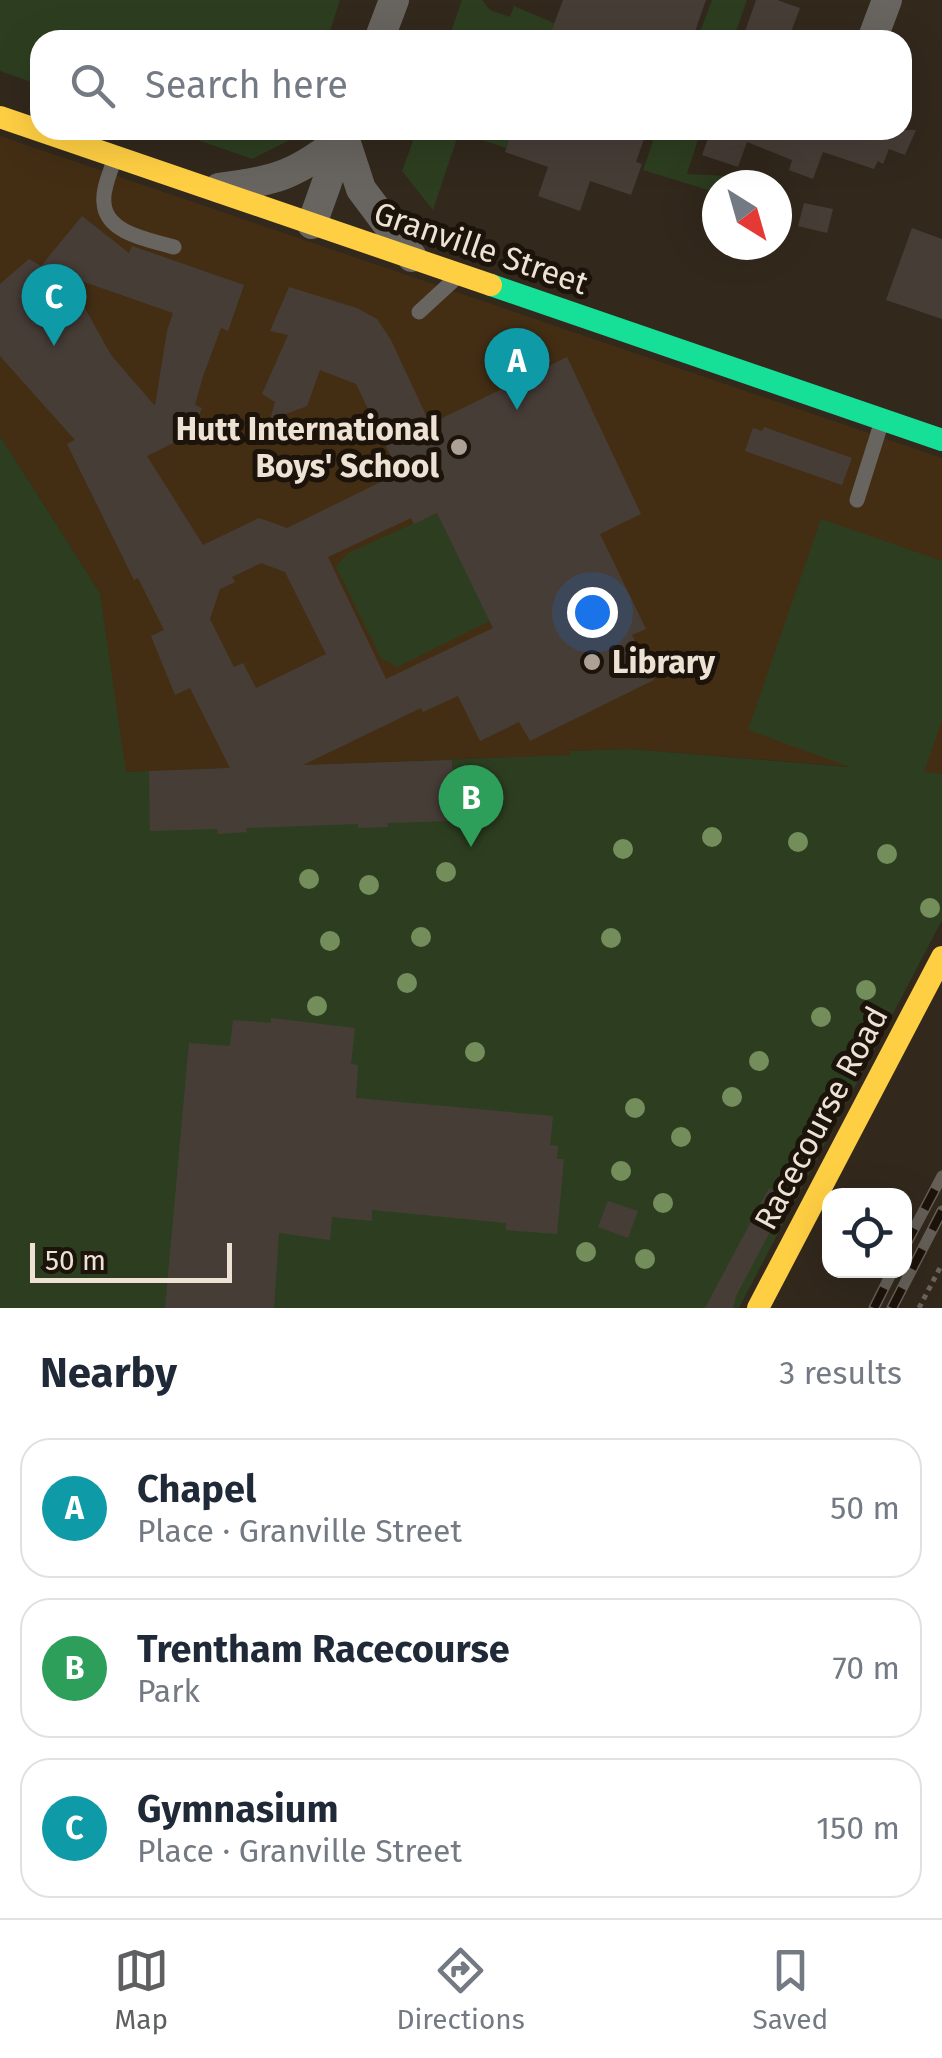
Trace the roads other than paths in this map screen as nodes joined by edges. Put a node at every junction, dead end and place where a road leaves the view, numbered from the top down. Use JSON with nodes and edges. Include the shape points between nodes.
{"nodes":[{"id":1,"x":394,"y":0,"type":"edge"},
{"id":2,"x":887,"y":0,"type":"edge"},
{"id":3,"x":383,"y":30,"type":"edge"},
{"id":4,"x":876,"y":30,"type":"edge"},
{"id":5,"x":0,"y":117,"type":"edge"},
{"id":6,"x":30,"y":127,"type":"edge"},
{"id":7,"x":68,"y":140,"type":"edge"},
{"id":8,"x":337,"y":140,"type":"edge"},
{"id":9,"x":342,"y":140,"type":"edge"},
{"id":10,"x":347,"y":140,"type":"edge"},
{"id":11,"x":116,"y":156,"type":"junction"},
{"id":12,"x":211,"y":190,"type":"junction"},
{"id":13,"x":312,"y":224,"type":"junction"},
{"id":14,"x":174,"y":247,"type":"dead end"},
{"id":15,"x":414,"y":259,"type":"junction"},
{"id":16,"x":459,"y":275,"type":"junction"},
{"id":17,"x":419,"y":312,"type":"dead end"},
{"id":18,"x":883,"y":420,"type":"junction"},
{"id":19,"x":942,"y":440,"type":"edge"},
{"id":20,"x":857,"y":500,"type":"dead end"},
{"id":21,"x":942,"y":957,"type":"edge"},
{"id":22,"x":758,"y":1308,"type":"edge"}],
"edges":[{"from":1,"to":3,"type":"street"},
{"from":2,"to":4,"type":"street"},
{"from":5,"to":6,"type":"street","name":"Granville Street"},
{"from":7,"to":11,"type":"street","name":"Granville Street"},
{"from":8,"to":12,"type":"street","via":[[310,163],[268,182]]},
{"from":9,"to":13,"type":"street"},
{"from":10,"to":15,"type":"street","via":[[361,190]]},
{"from":11,"to":12,"type":"street","name":"Granville Street"},
{"from":11,"to":14,"type":"lane","via":[[103,200],[110,218],[125,232]]},
{"from":12,"to":13,"type":"street","name":"Granville Street"},
{"from":13,"to":15,"type":"street","name":"Granville Street"},
{"from":15,"to":16,"type":"street","name":"Granville Street"},
{"from":16,"to":17,"type":"lane"},
{"from":16,"to":18,"type":"street","name":"Granville Street"},
{"from":18,"to":19,"type":"street","name":"Granville Street"},
{"from":18,"to":20,"type":"lane"},
{"from":21,"to":22,"type":"street","name":"Racecourse Road"}]}
